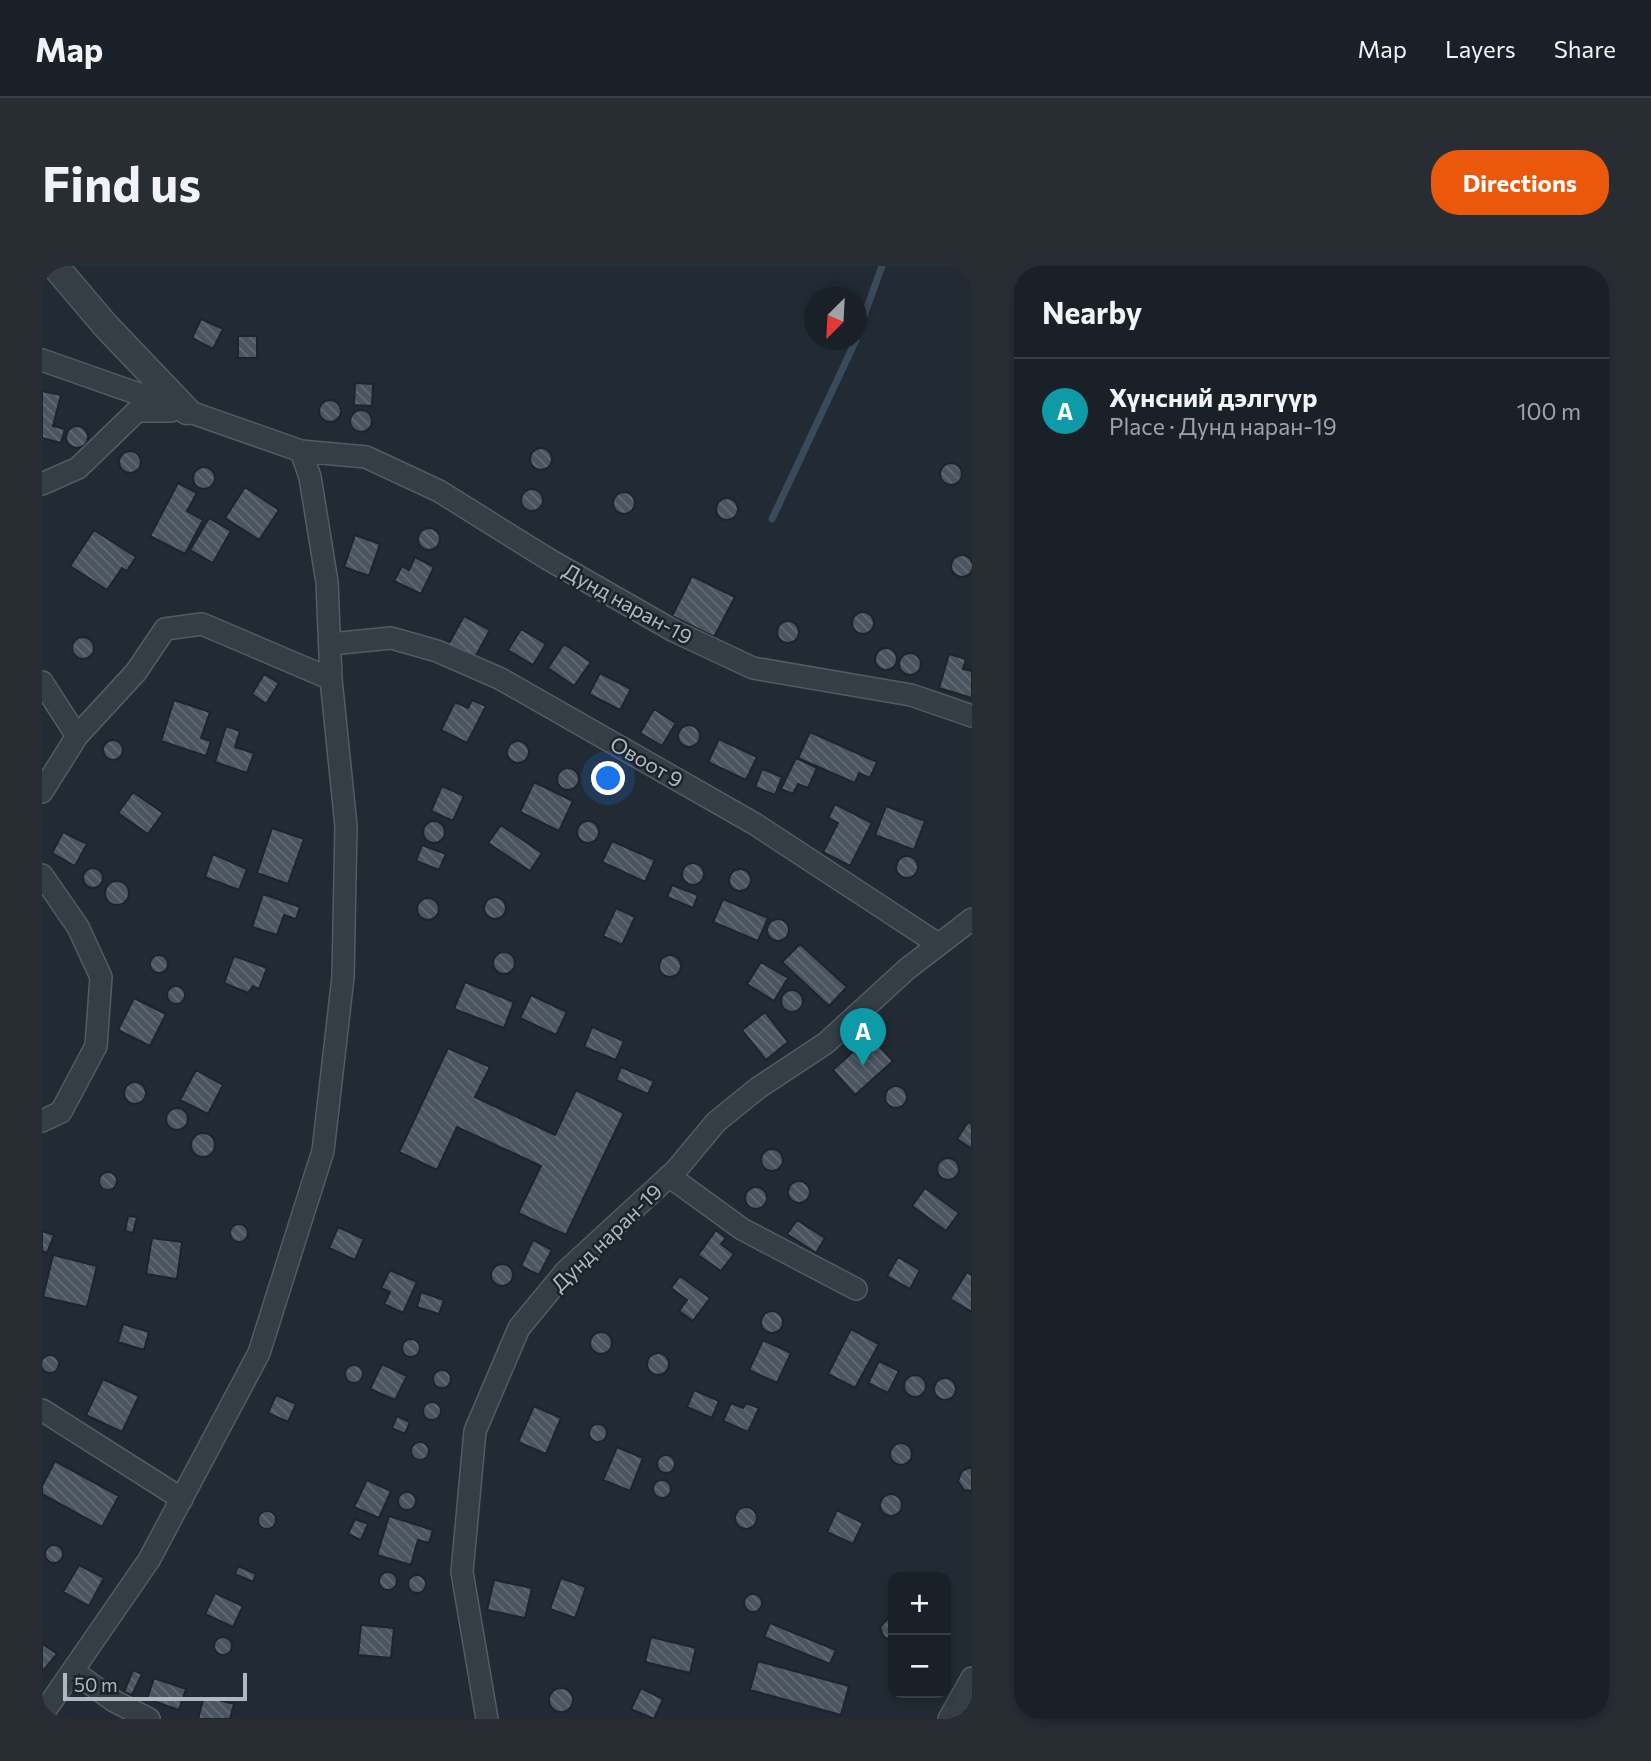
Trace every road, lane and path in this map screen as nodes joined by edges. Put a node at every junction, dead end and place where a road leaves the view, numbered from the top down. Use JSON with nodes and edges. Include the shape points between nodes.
{"nodes":[{"id":1,"x":55,"y":266,"type":"edge"},
{"id":2,"x":42,"y":360,"type":"edge"},
{"id":3,"x":187,"y":411,"type":"junction"},
{"id":4,"x":301,"y":451,"type":"junction"},
{"id":5,"x":42,"y":484,"type":"edge"},
{"id":6,"x":331,"y":644,"type":"junction"},
{"id":7,"x":331,"y":678,"type":"junction"},
{"id":8,"x":42,"y":682,"type":"edge"},
{"id":9,"x":972,"y":716,"type":"edge"},
{"id":10,"x":77,"y":736,"type":"junction"},
{"id":11,"x":42,"y":792,"type":"edge"},
{"id":12,"x":42,"y":875,"type":"edge"},
{"id":13,"x":972,"y":919,"type":"edge"},
{"id":14,"x":938,"y":944,"type":"junction"},
{"id":15,"x":42,"y":1121,"type":"edge"},
{"id":16,"x":668,"y":1176,"type":"junction"},
{"id":17,"x":856,"y":1289,"type":"dead end"},
{"id":18,"x":42,"y":1410,"type":"edge"},
{"id":19,"x":182,"y":1499,"type":"junction"},
{"id":20,"x":73,"y":1671,"type":"junction"},
{"id":21,"x":972,"y":1678,"type":"edge"},
{"id":22,"x":42,"y":1715,"type":"edge"},
{"id":23,"x":149,"y":1719,"type":"edge"},
{"id":24,"x":487,"y":1719,"type":"edge"},
{"id":25,"x":949,"y":1719,"type":"edge"}],
"edges":[{"from":1,"to":3,"type":"street"},
{"from":2,"to":3,"type":"street","name":"Дунд наран-19"},
{"from":3,"to":4,"type":"street","name":"Дунд наран-19"},
{"from":3,"to":5,"type":"street","via":[[137,411],[78,468]]},
{"from":4,"to":6,"type":"street","via":[[310,477],[325,570]]},
{"from":4,"to":9,"type":"street","name":"Дунд наран-19","via":[[366,457],[439,491],[674,631],[753,668],[911,695]]},
{"from":6,"to":7,"type":"street"},
{"from":6,"to":14,"type":"street","name":"Овоот 9","via":[[391,638],[501,679],[755,824]]},
{"from":7,"to":10,"type":"street","via":[[202,624],[165,629],[136,672]]},
{"from":7,"to":19,"type":"street","via":[[346,826],[342,977],[323,1152],[259,1353]]},
{"from":8,"to":10,"type":"street"},
{"from":10,"to":11,"type":"street"},
{"from":12,"to":15,"type":"street","via":[[78,927],[101,977],[96,1046],[61,1112]]},
{"from":13,"to":14,"type":"street","name":"Дунд наран-19"},
{"from":14,"to":16,"type":"street","name":"Дунд наран-19","via":[[826,1043],[716,1122]]},
{"from":16,"to":17,"type":"street","via":[[742,1230]]},
{"from":16,"to":24,"type":"street","name":"Дунд наран-19","via":[[566,1271],[519,1328],[475,1431],[462,1572]]},
{"from":18,"to":19,"type":"street"},
{"from":19,"to":20,"type":"street","via":[[149,1560]]},
{"from":20,"to":22,"type":"street"},
{"from":20,"to":23,"type":"street"},
{"from":21,"to":25,"type":"street"}]}
